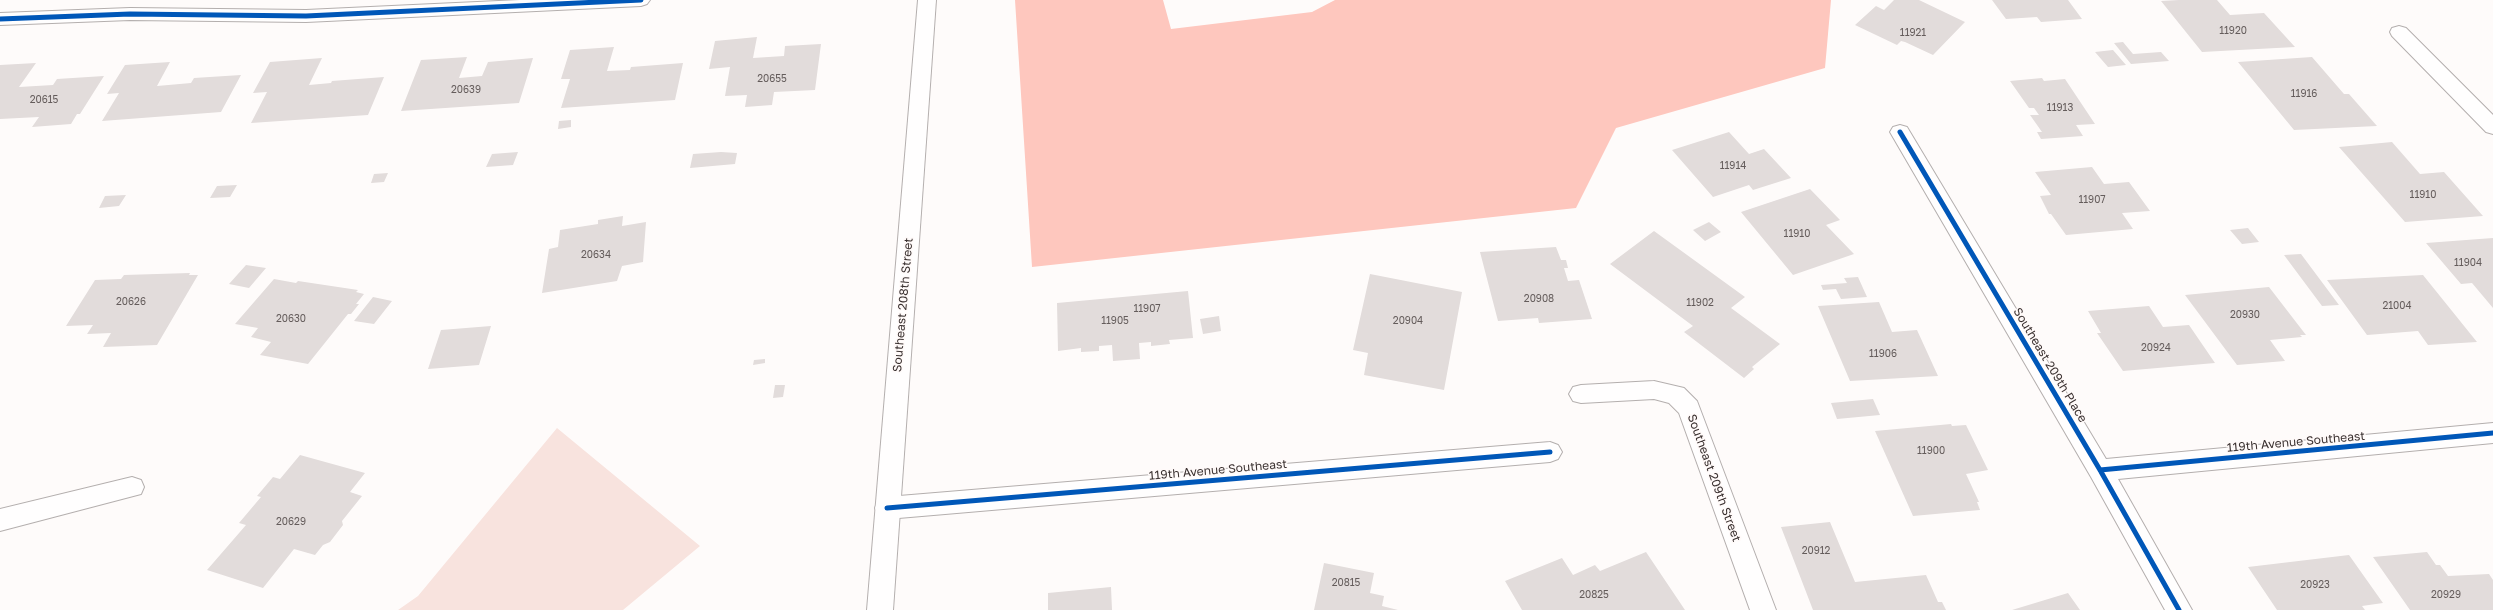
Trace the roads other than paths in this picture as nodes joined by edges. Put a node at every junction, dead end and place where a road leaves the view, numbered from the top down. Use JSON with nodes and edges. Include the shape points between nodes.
{"nodes":[{"id":1,"x":641,"y":0,"type":"edge"},
{"id":2,"x":927,"y":0,"type":"edge"},
{"id":3,"x":0,"y":20,"type":"edge"},
{"id":4,"x":2399,"y":32,"type":"dead end"},
{"id":5,"x":2493,"y":127,"type":"edge"},
{"id":6,"x":1900,"y":132,"type":"dead end"},
{"id":7,"x":1581,"y":394,"type":"dead end"},
{"id":8,"x":2493,"y":433,"type":"edge"},
{"id":9,"x":1550,"y":452,"type":"dead end"},
{"id":10,"x":2100,"y":470,"type":"junction"},
{"id":11,"x":132,"y":487,"type":"dead end"},
{"id":12,"x":887,"y":508,"type":"junction"},
{"id":13,"x":0,"y":520,"type":"edge"},
{"id":14,"x":880,"y":610,"type":"edge"},
{"id":15,"x":1763,"y":610,"type":"edge"},
{"id":16,"x":2179,"y":610,"type":"edge"}],
"edges":[{"from":1,"to":3,"type":"street","via":[[313,16],[130,14]]},
{"from":2,"to":12,"type":"street","name":"Southeast 208th Street"},
{"from":4,"to":5,"type":"street"},
{"from":6,"to":10,"type":"street","name":"Southeast 209th Place"},
{"from":7,"to":15,"type":"street","name":"Southeast 209th Street","via":[[1654,390],[1676,395],[1689,408]]},
{"from":8,"to":10,"type":"street","name":"119th Avenue Southeast"},
{"from":9,"to":12,"type":"street","name":"119th Avenue Southeast"},
{"from":10,"to":16,"type":"street","name":"Southeast 209th Place"},
{"from":11,"to":13,"type":"street"},
{"from":12,"to":14,"type":"street","name":"Southeast 208th Street"}]}
